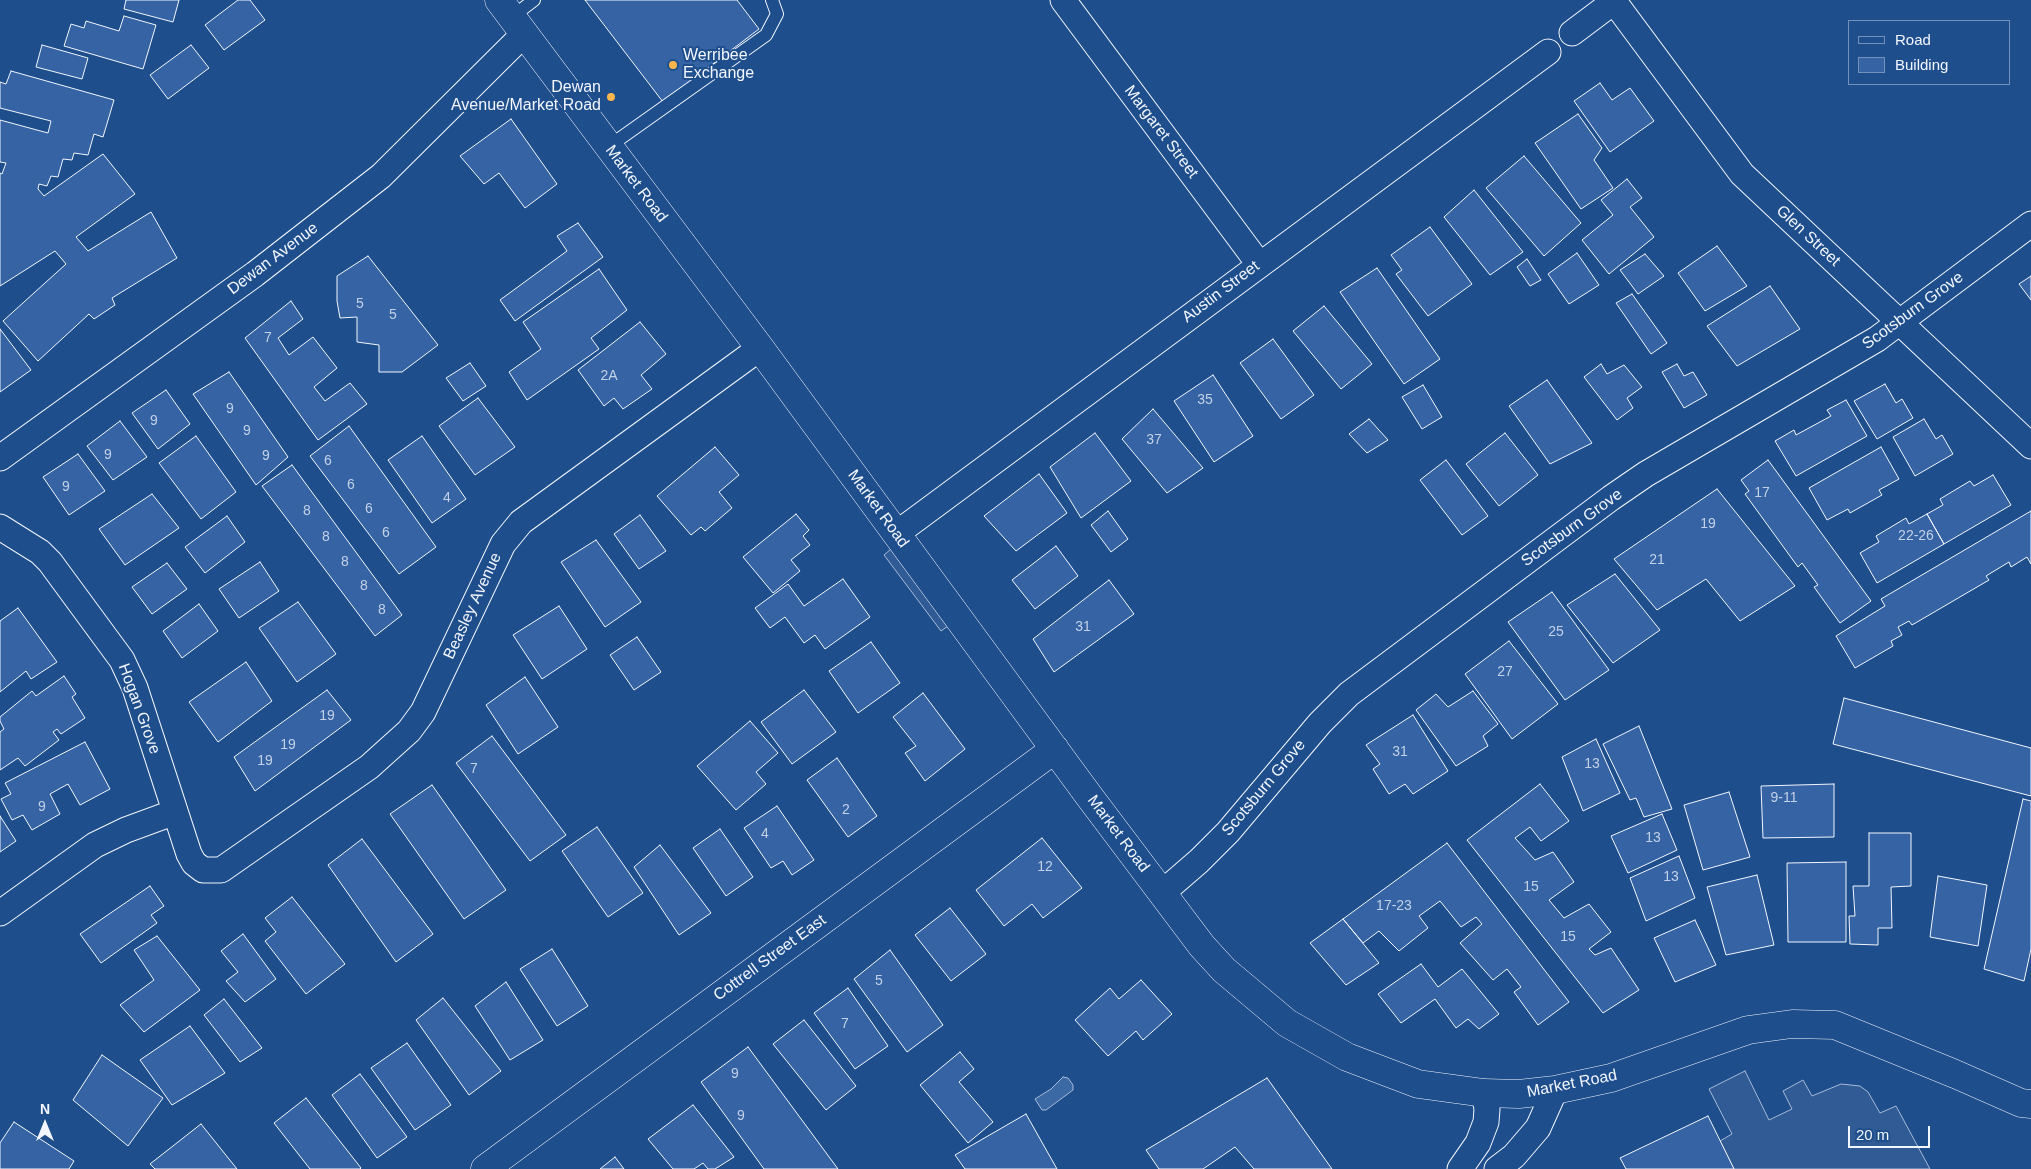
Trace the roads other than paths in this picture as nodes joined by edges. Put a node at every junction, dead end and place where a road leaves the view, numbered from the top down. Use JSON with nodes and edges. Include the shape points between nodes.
{"nodes":[{"id":1,"x":534,"y":0,"type":"edge"},
{"id":2,"x":772,"y":0,"type":"edge"},
{"id":3,"x":1063,"y":0,"type":"edge"},
{"id":4,"x":1614,"y":0,"type":"edge"},
{"id":5,"x":512,"y":17,"type":"edge"},
{"id":6,"x":1572,"y":34,"type":"dead end"},
{"id":7,"x":1548,"y":52,"type":"dead end"},
{"id":8,"x":608,"y":147,"type":"junction"},
{"id":9,"x":2031,"y":224,"type":"edge"},
{"id":10,"x":1259,"y":264,"type":"junction"},
{"id":11,"x":1900,"y":322,"type":"junction"},
{"id":12,"x":760,"y":348,"type":"junction"},
{"id":13,"x":2031,"y":446,"type":"edge"},
{"id":14,"x":0,"y":458,"type":"edge"},
{"id":15,"x":0,"y":528,"type":"edge"},
{"id":16,"x":896,"y":534,"type":"junction"},
{"id":17,"x":1055,"y":749,"type":"junction"},
{"id":18,"x":175,"y":812,"type":"junction"},
{"id":19,"x":203,"y":870,"type":"joint"},
{"id":20,"x":1162,"y":893,"type":"junction"},
{"id":21,"x":0,"y":913,"type":"edge"},
{"id":22,"x":1555,"y":1090,"type":"junction"},
{"id":23,"x":1484,"y":1093,"type":"junction"},
{"id":24,"x":2031,"y":1104,"type":"edge"},
{"id":25,"x":485,"y":1169,"type":"edge"},
{"id":26,"x":1460,"y":1169,"type":"edge"},
{"id":27,"x":1497,"y":1169,"type":"edge"}],
"edges":[{"from":1,"to":5,"type":"lane"},
{"from":2,"to":8,"type":"lane","via":[[777,14],[766,35]]},
{"from":3,"to":10,"type":"street","name":"Margaret Street"},
{"from":4,"to":6,"type":"street"},
{"from":4,"to":11,"type":"street","name":"Glen Street","via":[[1742,174]]},
{"from":5,"to":8,"type":"street","name":"Market Road"},
{"from":5,"to":14,"type":"street","name":"Dewan Avenue","via":[[381,176],[255,274]]},
{"from":7,"to":10,"type":"street","name":"Austin Street"},
{"from":8,"to":12,"type":"street","name":"Market Road"},
{"from":9,"to":11,"type":"street","name":"Scotsburn Grove"},
{"from":10,"to":16,"type":"street","name":"Austin Street"},
{"from":11,"to":13,"type":"street","name":"Glen Street"},
{"from":11,"to":20,"type":"street","name":"Scotsburn Grove","via":[[1877,339],[1646,474],[1349,694],[1320,723],[1228,832]]},
{"from":12,"to":16,"type":"street","name":"Market Road"},
{"from":12,"to":19,"type":"street","name":"Beasley Avenue","via":[[511,532],[488,573],[423,712],[395,746],[221,870]]},
{"from":15,"to":18,"type":"street","name":"Hogan Grove","via":[[40,552],[50,562],[122,660],[135,688]]},
{"from":16,"to":17,"type":"street","name":"Market Road"},
{"from":17,"to":20,"type":"street","name":"Market Road"},
{"from":17,"to":25,"type":"street","name":"Cottrell Street East"},
{"from":18,"to":19,"type":"street","name":"Hogan Grove","via":[[189,854]]},
{"from":18,"to":21,"type":"street","via":[[95,845]]},
{"from":20,"to":23,"type":"street","name":"Market Road","via":[[1224,970],[1287,1023],[1347,1058],[1418,1084]]},
{"from":22,"to":23,"type":"street","name":"Market Road"},
{"from":22,"to":24,"type":"street","name":"Market Road","via":[[1611,1078],[1748,1030],[1792,1024],[1836,1025],[2021,1103]]},
{"from":22,"to":27,"type":"street","via":[[1538,1128],[1514,1156]]},
{"from":23,"to":26,"type":"street","via":[[1486,1122],[1478,1143]]}]}
